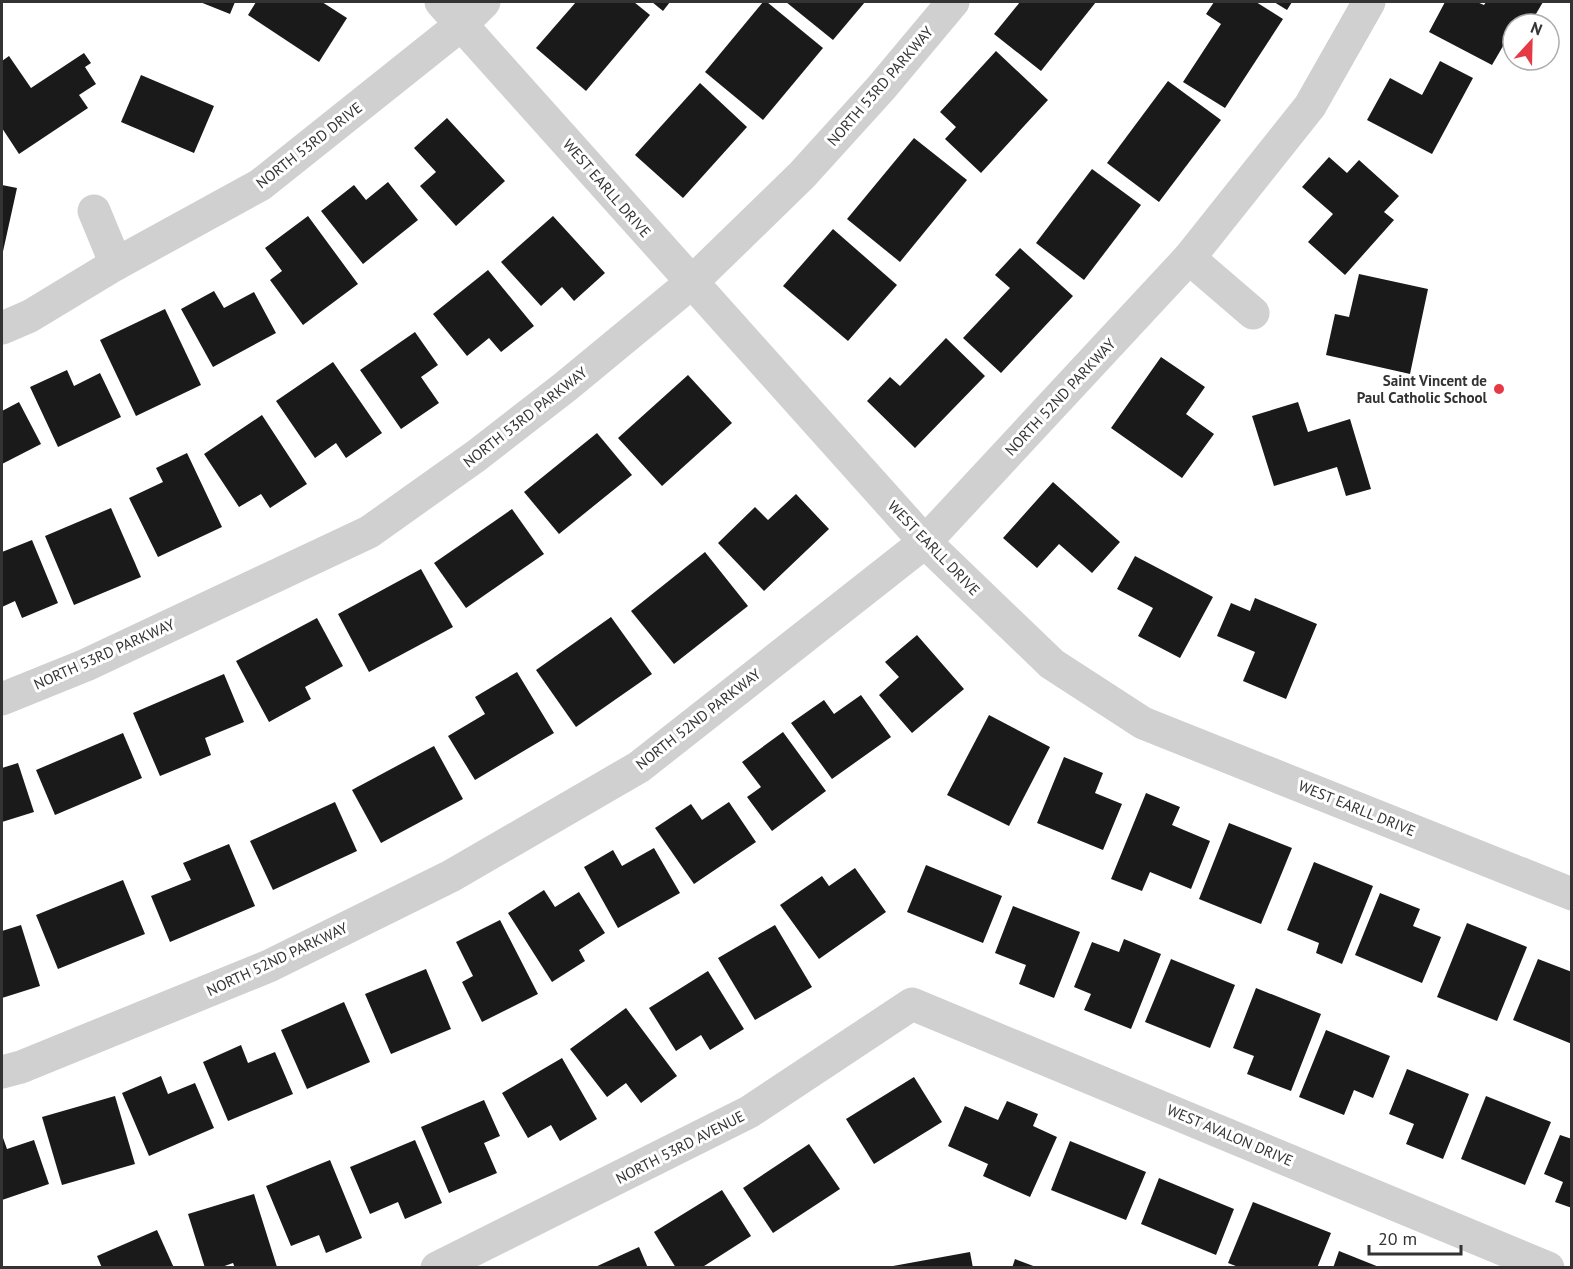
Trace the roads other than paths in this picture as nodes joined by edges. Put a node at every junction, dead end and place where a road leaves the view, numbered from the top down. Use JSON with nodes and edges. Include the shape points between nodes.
{"nodes":[{"id":1,"x":953,"y":2,"type":"edge"},
{"id":2,"x":1370,"y":2,"type":"edge"},
{"id":3,"x":462,"y":9,"type":"edge"},
{"id":4,"x":94,"y":211,"type":"dead end"},
{"id":5,"x":1189,"y":258,"type":"junction"},
{"id":6,"x":116,"y":264,"type":"junction"},
{"id":7,"x":691,"y":283,"type":"junction"},
{"id":8,"x":1253,"y":313,"type":"dead end"},
{"id":9,"x":2,"y":328,"type":"edge"},
{"id":10,"x":925,"y":542,"type":"junction"},
{"id":11,"x":2,"y":699,"type":"edge"},
{"id":12,"x":1572,"y":894,"type":"edge"},
{"id":13,"x":912,"y":1004,"type":"joint"},
{"id":14,"x":2,"y":1072,"type":"edge"},
{"id":15,"x":437,"y":1268,"type":"edge"},
{"id":16,"x":1548,"y":1268,"type":"edge"}],
"edges":[{"from":1,"to":7,"type":"street","name":"NORTH 53RD PARKWAY","via":[[802,176]]},
{"from":2,"to":5,"type":"street","name":"NORTH 52ND PARKWAY","via":[[1310,106]]},
{"from":3,"to":6,"type":"street","name":"NORTH 53RD DRIVE","via":[[260,185]]},
{"from":3,"to":7,"type":"street","name":"WEST EARLL DRIVE"},
{"from":4,"to":6,"type":"street"},
{"from":5,"to":8,"type":"street"},
{"from":5,"to":10,"type":"street","name":"NORTH 52ND PARKWAY"},
{"from":6,"to":9,"type":"street","name":"NORTH 53RD DRIVE","via":[[30,316]]},
{"from":7,"to":10,"type":"street","name":"WEST EARLL DRIVE"},
{"from":7,"to":11,"type":"street","name":"NORTH 53RD PARKWAY","via":[[476,456],[369,532],[86,665]]},
{"from":10,"to":12,"type":"street","name":"WEST EARLL DRIVE","via":[[1052,664],[1143,723]]},
{"from":10,"to":14,"type":"street","name":"NORTH 52ND PARKWAY","via":[[639,767],[451,876],[269,966]]},
{"from":13,"to":15,"type":"street","name":"NORTH 53RD AVENUE","via":[[749,1112]]},
{"from":13,"to":16,"type":"street","name":"WEST AVALON DRIVE"}]}
